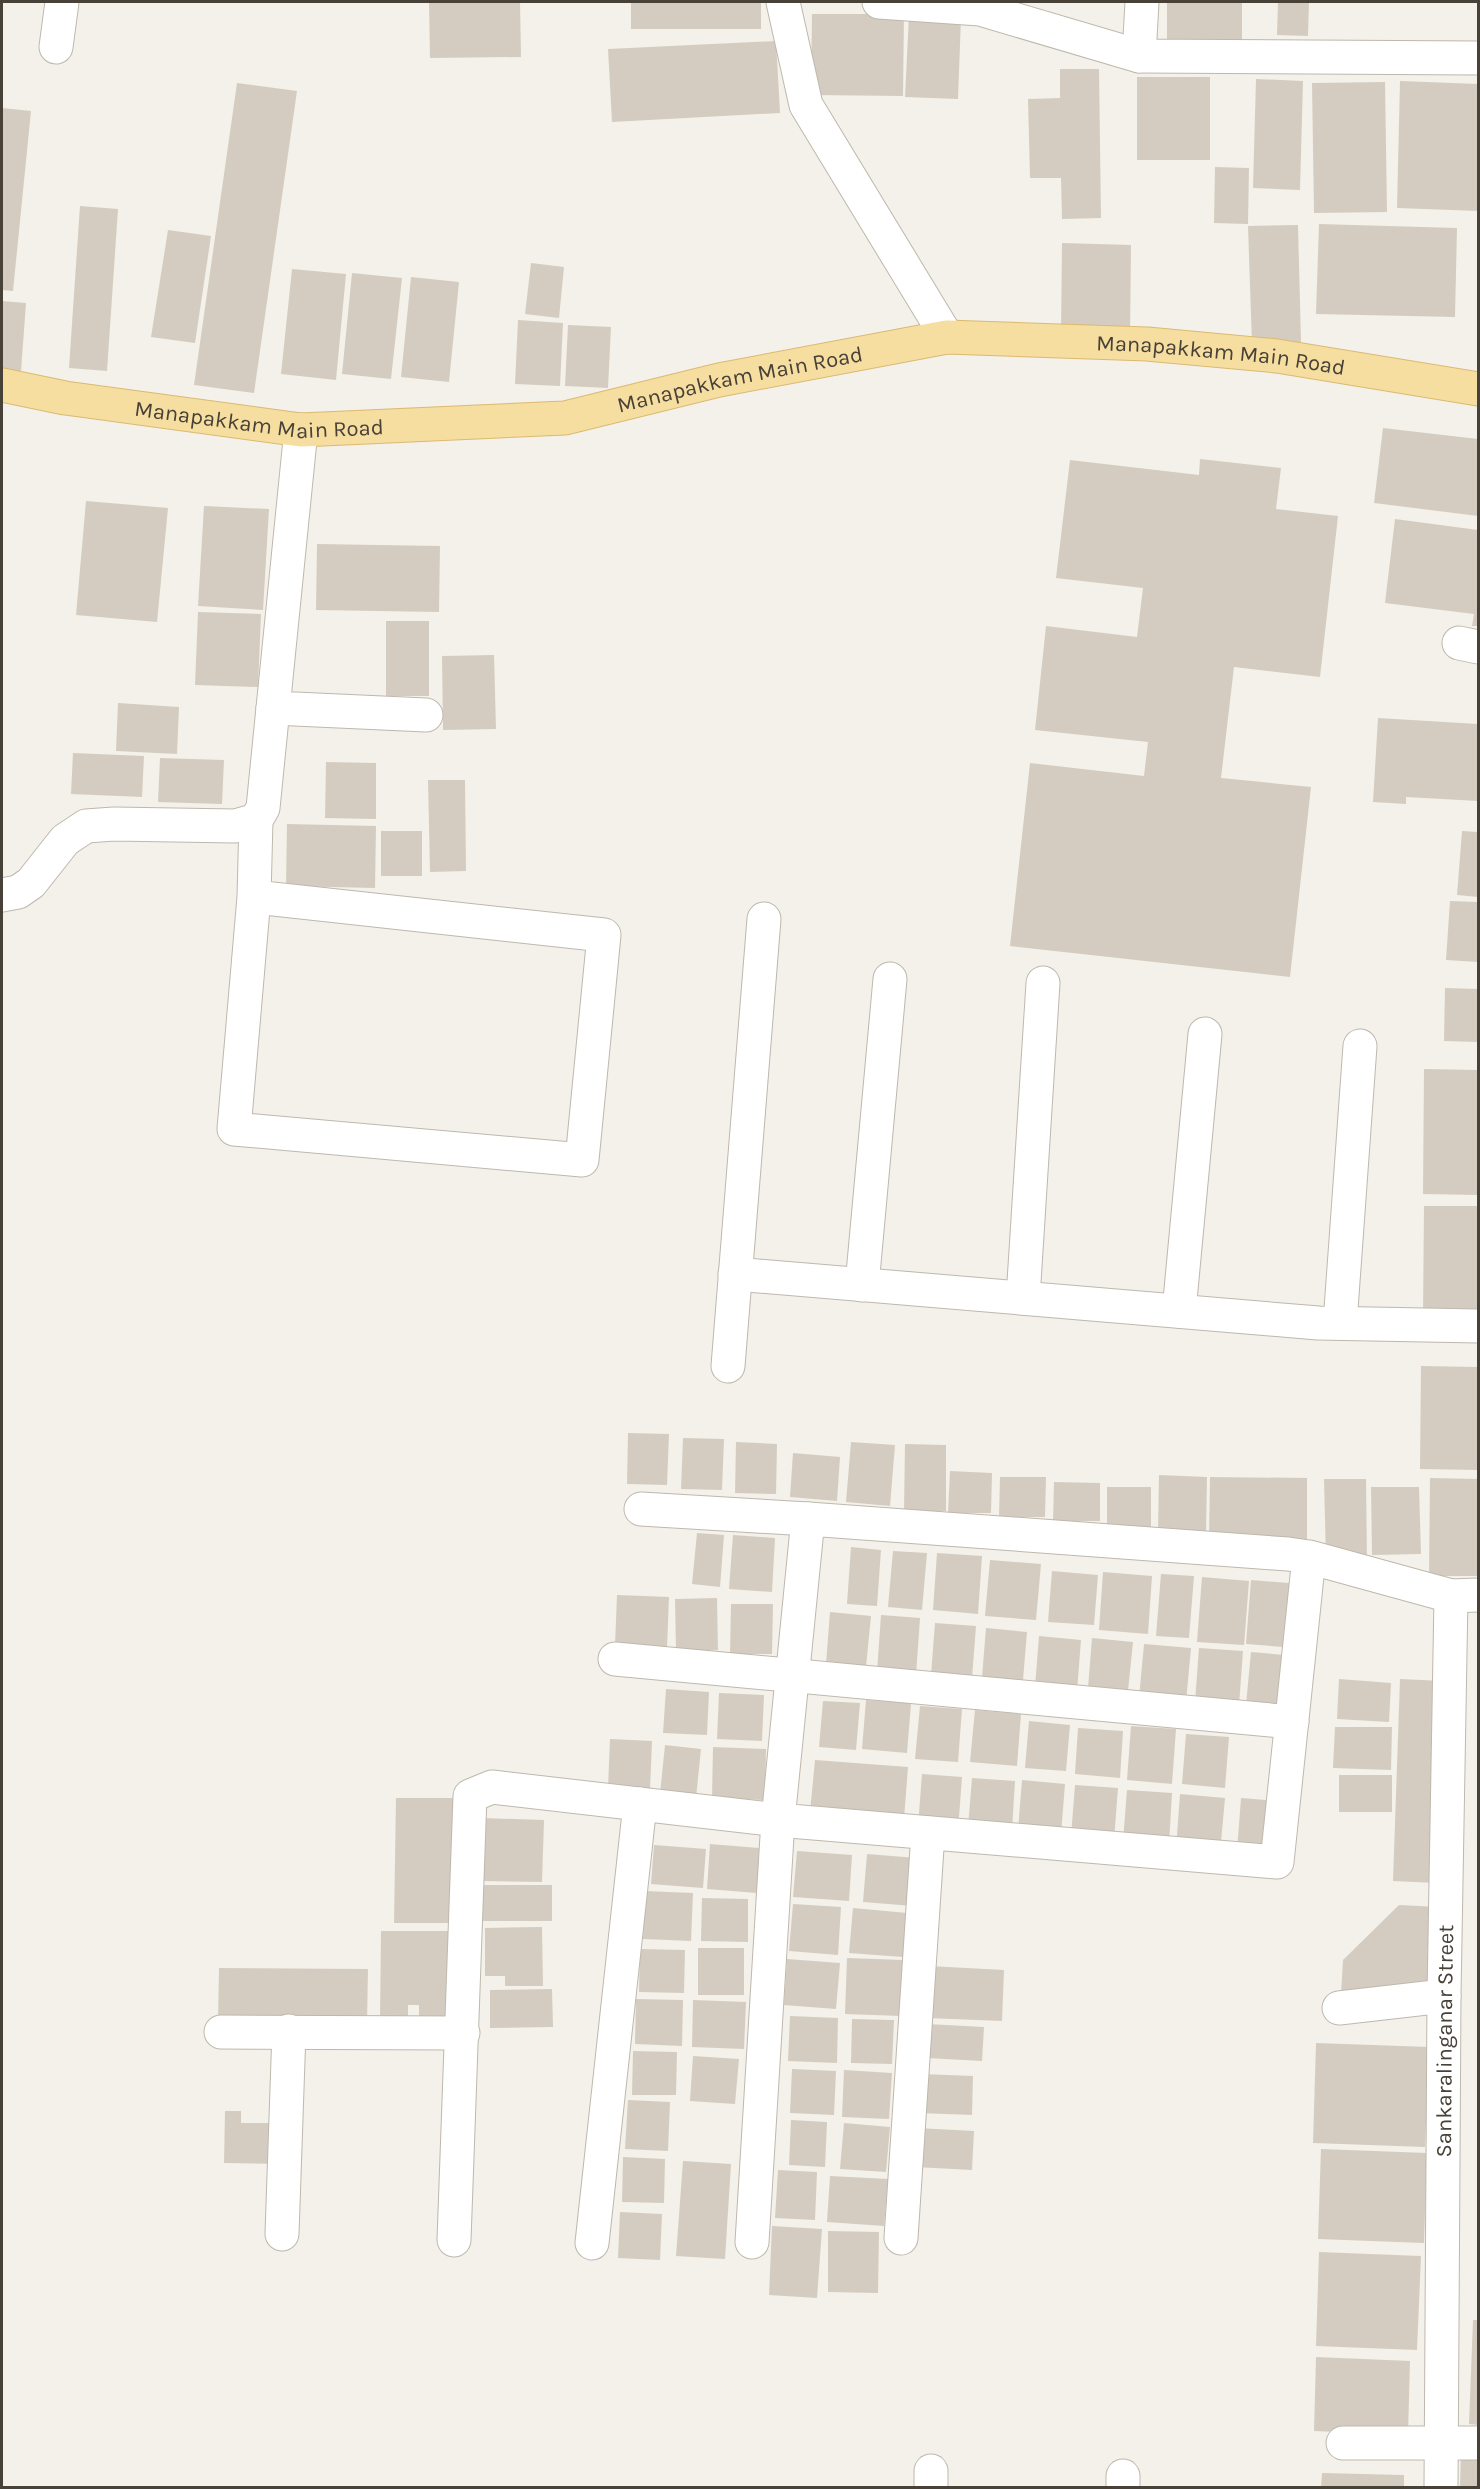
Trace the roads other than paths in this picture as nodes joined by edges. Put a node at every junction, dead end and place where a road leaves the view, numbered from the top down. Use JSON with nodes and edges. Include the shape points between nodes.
{"nodes":[{"id":1,"x":62,"y":2,"type":"edge"},
{"id":2,"x":783,"y":2,"type":"edge"},
{"id":3,"x":879,"y":2,"type":"edge"},
{"id":4,"x":1142,"y":2,"type":"edge"},
{"id":5,"x":56,"y":47,"type":"dead end"},
{"id":6,"x":1139,"y":56,"type":"junction"},
{"id":7,"x":1479,"y":58,"type":"edge"},
{"id":8,"x":947,"y":336,"type":"junction"},
{"id":9,"x":2,"y":385,"type":"edge"},
{"id":10,"x":1479,"y":389,"type":"edge"},
{"id":11,"x":301,"y":430,"type":"junction"},
{"id":12,"x":273,"y":708,"type":"junction"},
{"id":13,"x":426,"y":715,"type":"dead end"},
{"id":14,"x":256,"y":820,"type":"junction"},
{"id":15,"x":2,"y":895,"type":"edge"},
{"id":16,"x":254,"y":897,"type":"junction"},
{"id":17,"x":764,"y":919,"type":"dead end"},
{"id":18,"x":890,"y":979,"type":"dead end"},
{"id":19,"x":1043,"y":983,"type":"dead end"},
{"id":20,"x":1205,"y":1034,"type":"dead end"},
{"id":21,"x":1360,"y":1046,"type":"dead end"},
{"id":22,"x":735,"y":1274,"type":"junction"},
{"id":23,"x":862,"y":1285,"type":"junction"},
{"id":24,"x":1023,"y":1298,"type":"junction"},
{"id":25,"x":1179,"y":1311,"type":"junction"},
{"id":26,"x":1340,"y":1323,"type":"junction"},
{"id":27,"x":1479,"y":1326,"type":"edge"},
{"id":28,"x":728,"y":1366,"type":"dead end"},
{"id":29,"x":641,"y":1509,"type":"dead end"},
{"id":30,"x":808,"y":1519,"type":"junction"},
{"id":31,"x":1309,"y":1557,"type":"junction"},
{"id":32,"x":1465,"y":1595,"type":"edge"},
{"id":33,"x":615,"y":1659,"type":"dead end"},
{"id":34,"x":791,"y":1676,"type":"junction"},
{"id":35,"x":1292,"y":1722,"type":"junction"},
{"id":36,"x":640,"y":1804,"type":"junction"},
{"id":37,"x":778,"y":1820,"type":"junction"},
{"id":38,"x":928,"y":1833,"type":"junction"},
{"id":39,"x":1444,"y":1996,"type":"junction"},
{"id":40,"x":1339,"y":2008,"type":"dead end"},
{"id":41,"x":289,"y":2031,"type":"junction"},
{"id":42,"x":221,"y":2032,"type":"dead end"},
{"id":43,"x":463,"y":2033,"type":"junction"},
{"id":44,"x":282,"y":2234,"type":"dead end"},
{"id":45,"x":902,"y":2238,"type":"dead end"},
{"id":46,"x":454,"y":2240,"type":"dead end"},
{"id":47,"x":752,"y":2242,"type":"dead end"},
{"id":48,"x":592,"y":2243,"type":"dead end"},
{"id":49,"x":1440,"y":2442,"type":"junction"},
{"id":50,"x":1343,"y":2443,"type":"dead end"},
{"id":51,"x":1479,"y":2443,"type":"edge"},
{"id":52,"x":1441,"y":2487,"type":"edge"}],
"edges":[{"from":1,"to":5,"type":"street"},
{"from":2,"to":8,"type":"street","via":[[806,105]]},
{"from":3,"to":6,"type":"street","via":[[980,9]]},
{"from":4,"to":6,"type":"street"},
{"from":6,"to":7,"type":"street"},
{"from":8,"to":10,"type":"main road","name":"Manapakkam Main Road","via":[[1147,344],[1277,356]]},
{"from":8,"to":11,"type":"main road","name":"Manapakkam Main Road","via":[[719,380],[565,418]]},
{"from":9,"to":11,"type":"main road","name":"Manapakkam Main Road","via":[[65,398]]},
{"from":11,"to":12,"type":"street"},
{"from":12,"to":13,"type":"street"},
{"from":12,"to":14,"type":"street","via":[[263,808]]},
{"from":14,"to":15,"type":"street","via":[[235,826],[86,826],[65,840],[31,883],[18,892]]},
{"from":14,"to":16,"type":"street"},
{"from":16,"to":16,"type":"street","via":[[234,1129],[582,1160],[604,935]]},
{"from":17,"to":22,"type":"street"},
{"from":18,"to":23,"type":"street"},
{"from":19,"to":24,"type":"street"},
{"from":20,"to":25,"type":"street"},
{"from":21,"to":26,"type":"street"},
{"from":22,"to":23,"type":"street"},
{"from":22,"to":28,"type":"street"},
{"from":23,"to":24,"type":"street"},
{"from":24,"to":25,"type":"street"},
{"from":25,"to":26,"type":"street"},
{"from":26,"to":27,"type":"street"},
{"from":29,"to":30,"type":"street"},
{"from":30,"to":31,"type":"street"},
{"from":30,"to":34,"type":"street"},
{"from":31,"to":32,"type":"street"},
{"from":31,"to":35,"type":"street"},
{"from":32,"to":39,"type":"street","name":"Sankaralinganar Street"},
{"from":33,"to":34,"type":"street"},
{"from":34,"to":35,"type":"street"},
{"from":34,"to":37,"type":"street"},
{"from":35,"to":38,"type":"street","via":[[1277,1862]]},
{"from":36,"to":37,"type":"street"},
{"from":36,"to":43,"type":"street","via":[[492,1787],[470,1796]]},
{"from":36,"to":48,"type":"street"},
{"from":37,"to":38,"type":"street"},
{"from":37,"to":47,"type":"street"},
{"from":38,"to":45,"type":"street"},
{"from":39,"to":40,"type":"street"},
{"from":39,"to":49,"type":"street","name":"Sankaralinganar Street"},
{"from":41,"to":42,"type":"street"},
{"from":41,"to":43,"type":"street"},
{"from":41,"to":44,"type":"street"},
{"from":43,"to":46,"type":"street"},
{"from":49,"to":50,"type":"street"},
{"from":49,"to":51,"type":"street"},
{"from":49,"to":52,"type":"street","name":"Sankaralinganar Street"}]}
